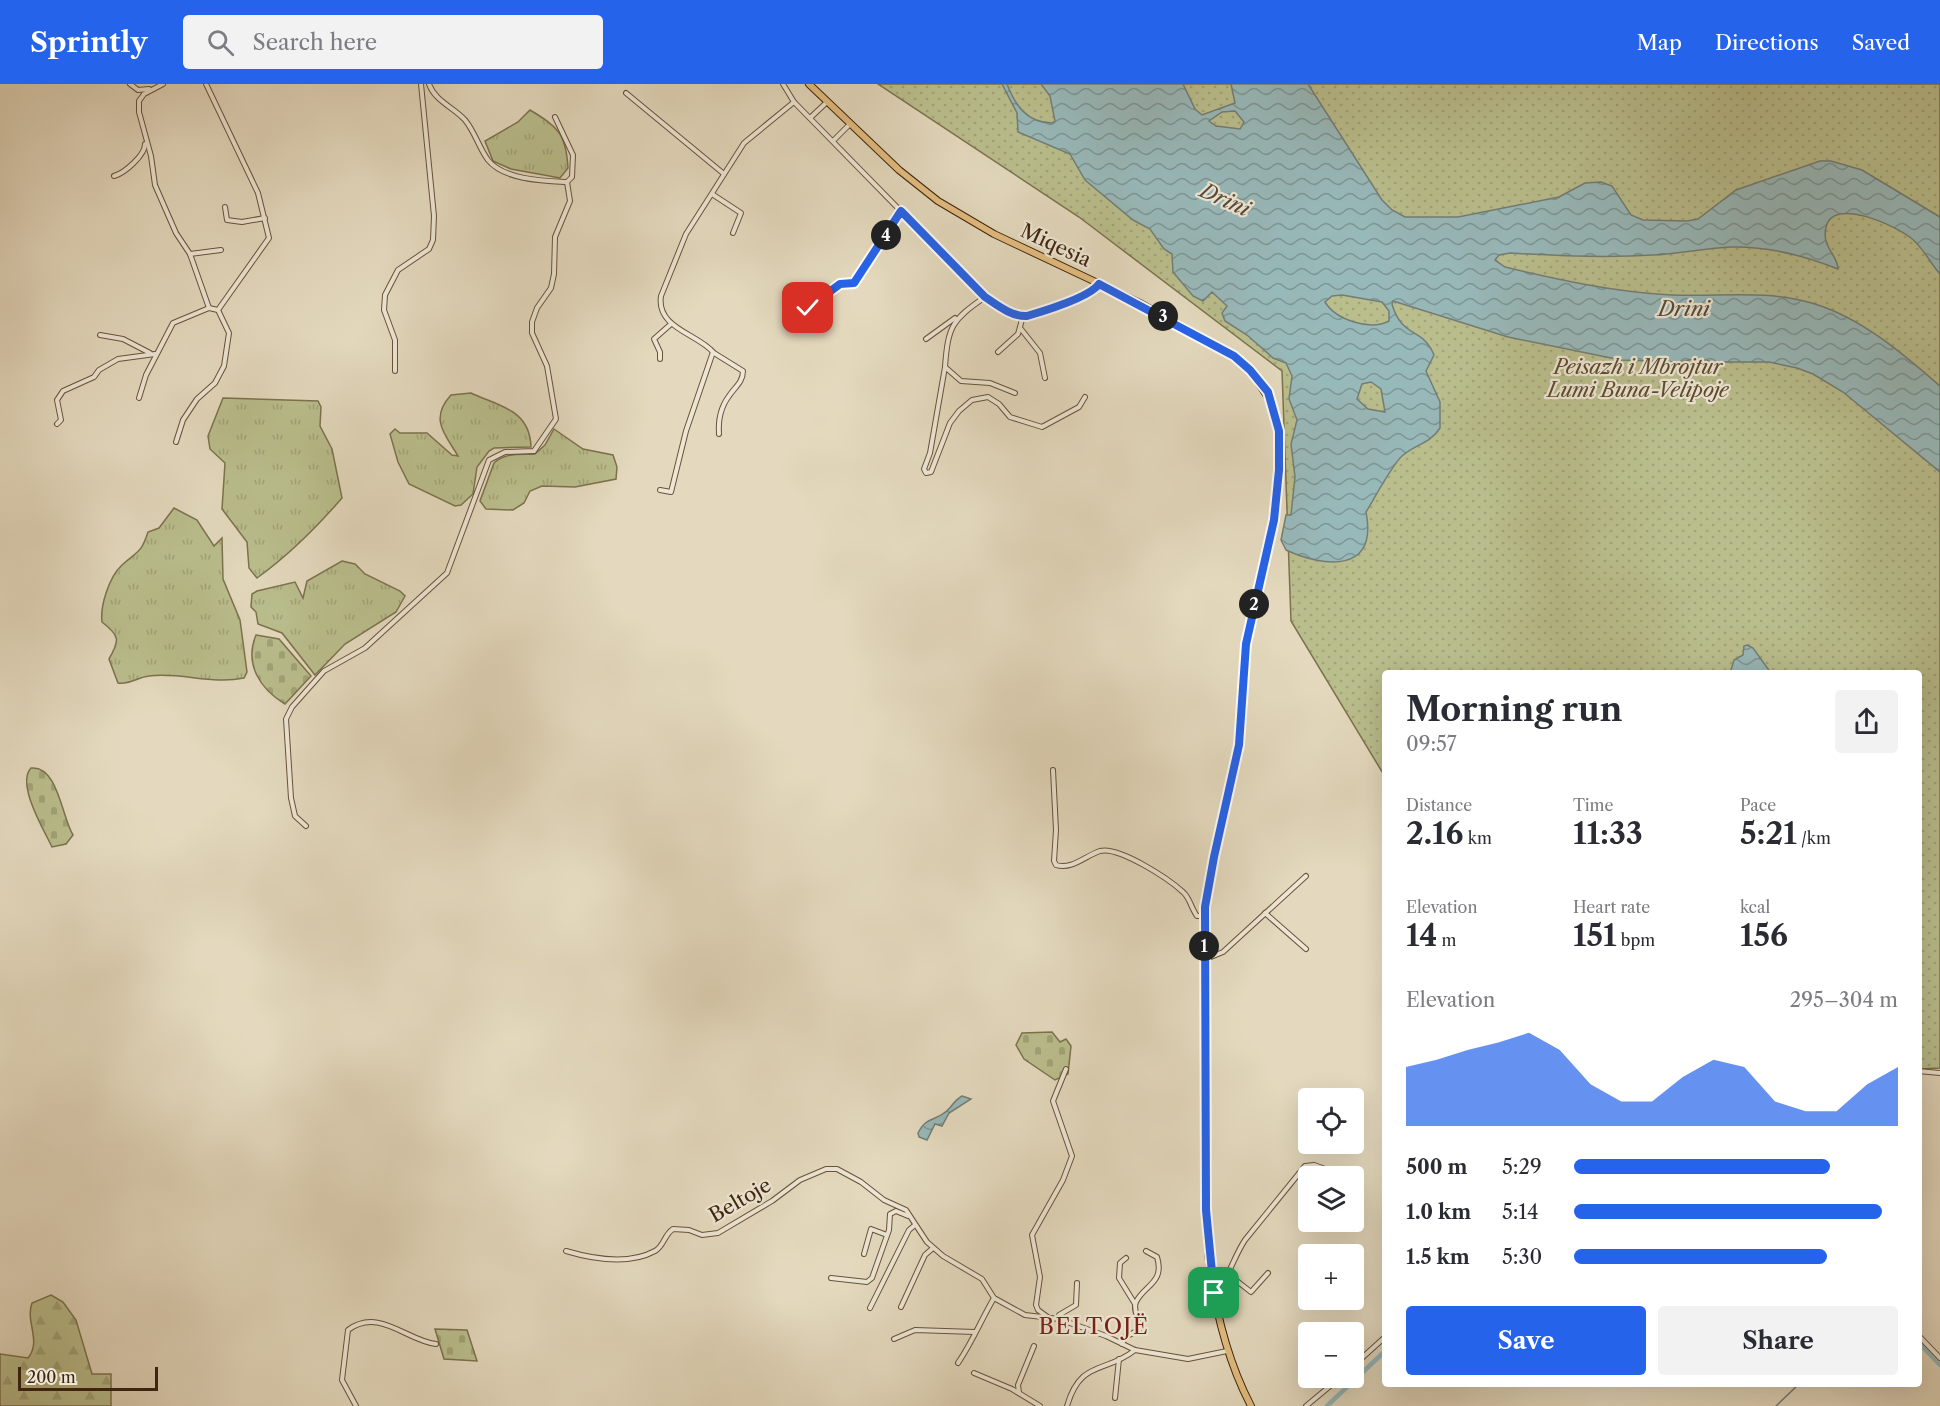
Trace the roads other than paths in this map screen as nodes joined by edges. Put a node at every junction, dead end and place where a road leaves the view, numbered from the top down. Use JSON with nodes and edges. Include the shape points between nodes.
{"nodes":[{"id":1,"x":130,"y":84,"type":"edge"},
{"id":2,"x":163,"y":84,"type":"edge"},
{"id":3,"x":206,"y":84,"type":"edge"},
{"id":4,"x":421,"y":84,"type":"edge"},
{"id":5,"x":429,"y":84,"type":"edge"},
{"id":6,"x":783,"y":84,"type":"edge"},
{"id":7,"x":810,"y":84,"type":"edge"},
{"id":8,"x":153,"y":89,"type":"junction"},
{"id":9,"x":626,"y":93,"type":"dead end"},
{"id":10,"x":794,"y":102,"type":"junction"},
{"id":11,"x":827,"y":102,"type":"junction"},
{"id":12,"x":555,"y":117,"type":"dead end"},
{"id":13,"x":810,"y":118,"type":"junction"},
{"id":14,"x":850,"y":124,"type":"junction"},
{"id":15,"x":145,"y":134,"type":"junction"},
{"id":16,"x":832,"y":141,"type":"junction"},
{"id":17,"x":724,"y":174,"type":"junction"},
{"id":18,"x":114,"y":176,"type":"dead end"},
{"id":19,"x":567,"y":182,"type":"junction"},
{"id":20,"x":712,"y":194,"type":"junction"},
{"id":21,"x":225,"y":207,"type":"dead end"},
{"id":22,"x":901,"y":211,"type":"junction"},
{"id":23,"x":265,"y":218,"type":"junction"},
{"id":24,"x":733,"y":233,"type":"dead end"},
{"id":25,"x":221,"y":250,"type":"dead end"},
{"id":26,"x":190,"y":255,"type":"junction"},
{"id":27,"x":1099,"y":284,"type":"junction"},
{"id":28,"x":985,"y":297,"type":"junction"},
{"id":29,"x":209,"y":308,"type":"junction"},
{"id":30,"x":808,"y":308,"type":"dead end"},
{"id":31,"x":218,"y":310,"type":"junction"},
{"id":32,"x":961,"y":314,"type":"junction"},
{"id":33,"x":1023,"y":316,"type":"junction"},
{"id":34,"x":671,"y":324,"type":"junction"},
{"id":35,"x":1021,"y":329,"type":"junction"},
{"id":36,"x":100,"y":335,"type":"dead end"},
{"id":37,"x":926,"y":339,"type":"dead end"},
{"id":38,"x":713,"y":352,"type":"junction"},
{"id":39,"x":998,"y":352,"type":"dead end"},
{"id":40,"x":154,"y":354,"type":"junction"},
{"id":41,"x":660,"y":359,"type":"dead end"},
{"id":42,"x":945,"y":367,"type":"junction"},
{"id":43,"x":395,"y":371,"type":"dead end"},
{"id":44,"x":1045,"y":378,"type":"dead end"},
{"id":45,"x":1015,"y":393,"type":"dead end"},
{"id":46,"x":1085,"y":397,"type":"dead end"},
{"id":47,"x":139,"y":398,"type":"dead end"},
{"id":48,"x":57,"y":424,"type":"dead end"},
{"id":49,"x":719,"y":434,"type":"dead end"},
{"id":50,"x":176,"y":442,"type":"dead end"},
{"id":51,"x":660,"y":490,"type":"dead end"},
{"id":52,"x":1053,"y":770,"type":"dead end"},
{"id":53,"x":306,"y":826,"type":"dead end"},
{"id":54,"x":1306,"y":876,"type":"dead end"},
{"id":55,"x":1265,"y":914,"type":"junction"},
{"id":56,"x":1205,"y":916,"type":"junction"},
{"id":57,"x":1306,"y":949,"type":"dead end"},
{"id":58,"x":1204,"y":960,"type":"junction"},
{"id":59,"x":1066,"y":1069,"type":"dead end"},
{"id":60,"x":1922,"y":1071,"type":"edge"},
{"id":61,"x":1940,"y":1073,"type":"edge"},
{"id":62,"x":1298,"y":1175,"type":"edge"},
{"id":63,"x":909,"y":1216,"type":"junction"},
{"id":64,"x":915,"y":1225,"type":"junction"},
{"id":65,"x":887,"y":1235,"type":"junction"},
{"id":66,"x":933,"y":1248,"type":"junction"},
{"id":67,"x":566,"y":1251,"type":"dead end"},
{"id":68,"x":1146,"y":1251,"type":"dead end"},
{"id":69,"x":864,"y":1254,"type":"dead end"},
{"id":70,"x":1126,"y":1258,"type":"dead end"},
{"id":71,"x":1268,"y":1273,"type":"dead end"},
{"id":72,"x":1228,"y":1274,"type":"junction"},
{"id":73,"x":831,"y":1278,"type":"dead end"},
{"id":74,"x":1077,"y":1282,"type":"dead end"},
{"id":75,"x":1214,"y":1293,"type":"junction"},
{"id":76,"x":994,"y":1298,"type":"junction"},
{"id":77,"x":1135,"y":1306,"type":"junction"},
{"id":78,"x":900,"y":1307,"type":"dead end"},
{"id":79,"x":870,"y":1308,"type":"dead end"},
{"id":80,"x":1053,"y":1319,"type":"junction"},
{"id":81,"x":1059,"y":1319,"type":"junction"},
{"id":82,"x":975,"y":1332,"type":"junction"},
{"id":83,"x":894,"y":1339,"type":"dead end"},
{"id":84,"x":1922,"y":1339,"type":"edge"},
{"id":85,"x":1382,"y":1340,"type":"edge"},
{"id":86,"x":436,"y":1344,"type":"dead end"},
{"id":87,"x":1122,"y":1344,"type":"junction"},
{"id":88,"x":1034,"y":1346,"type":"dead end"},
{"id":89,"x":1135,"y":1350,"type":"junction"},
{"id":90,"x":1227,"y":1351,"type":"junction"},
{"id":91,"x":1364,"y":1356,"type":"edge"},
{"id":92,"x":1940,"y":1358,"type":"edge"},
{"id":93,"x":1119,"y":1359,"type":"junction"},
{"id":94,"x":958,"y":1363,"type":"dead end"},
{"id":95,"x":974,"y":1373,"type":"dead end"},
{"id":96,"x":1328,"y":1388,"type":"edge"},
{"id":97,"x":1019,"y":1394,"type":"junction"},
{"id":98,"x":1115,"y":1398,"type":"dead end"},
{"id":99,"x":356,"y":1406,"type":"edge"},
{"id":100,"x":1040,"y":1406,"type":"edge"},
{"id":101,"x":1067,"y":1406,"type":"edge"},
{"id":102,"x":1251,"y":1406,"type":"edge"},
{"id":103,"x":1306,"y":1406,"type":"edge"}],
"edges":[{"from":1,"to":8,"type":"street","via":[[138,90]]},
{"from":2,"to":8,"type":"street"},
{"from":3,"to":23,"type":"street","via":[[258,193]]},
{"from":4,"to":43,"type":"street","via":[[433,240],[429,249],[398,270],[385,295],[384,310],[395,340]]},
{"from":5,"to":19,"type":"street","via":[[436,97],[472,129],[494,165],[537,180]]},
{"from":6,"to":10,"type":"street"},
{"from":7,"to":11,"type":"main road","name":"Miqesia"},
{"from":8,"to":15,"type":"street","via":[[139,101]]},
{"from":9,"to":17,"type":"street"},
{"from":10,"to":13,"type":"street"},
{"from":10,"to":17,"type":"street","via":[[747,139]]},
{"from":11,"to":13,"type":"street"},
{"from":11,"to":14,"type":"main road","name":"Miqesia"},
{"from":12,"to":19,"type":"street","via":[[573,155],[572,177]]},
{"from":13,"to":16,"type":"street"},
{"from":14,"to":16,"type":"street"},
{"from":14,"to":27,"type":"main road","name":"Miqesia","via":[[938,201],[994,234]]},
{"from":15,"to":18,"type":"street","via":[[145,153],[125,172]]},
{"from":15,"to":26,"type":"street","via":[[154,185]]},
{"from":16,"to":22,"type":"street"},
{"from":17,"to":20,"type":"street"},
{"from":19,"to":53,"type":"street","via":[[570,201],[555,237],[551,288],[532,322],[532,333],[547,366],[556,419],[534,451],[506,452],[489,460],[447,573],[365,648],[324,671],[292,707],[286,719],[291,798],[295,816]]},
{"from":20,"to":24,"type":"street","via":[[741,213]]},
{"from":20,"to":34,"type":"street","via":[[686,234],[661,296]]},
{"from":21,"to":23,"type":"street","via":[[227,220]]},
{"from":22,"to":28,"type":"street"},
{"from":22,"to":30,"type":"street","via":[[854,283],[840,284]]},
{"from":23,"to":31,"type":"street","via":[[268,243]]},
{"from":25,"to":26,"type":"street"},
{"from":26,"to":29,"type":"street"},
{"from":27,"to":33,"type":"street","via":[[1075,298]]},
{"from":27,"to":56,"type":"main road","name":"Miqesia","via":[[1234,356],[1268,392],[1277,420],[1280,451],[1274,520],[1246,644],[1236,768],[1214,857]]},
{"from":28,"to":32,"type":"street"},
{"from":28,"to":33,"type":"street"},
{"from":29,"to":31,"type":"street"},
{"from":29,"to":40,"type":"street","via":[[176,320]]},
{"from":31,"to":50,"type":"street","via":[[229,333],[224,366],[215,383],[197,399],[183,420]]},
{"from":32,"to":37,"type":"street"},
{"from":32,"to":42,"type":"street","via":[[951,328]]},
{"from":33,"to":35,"type":"street"},
{"from":34,"to":38,"type":"street"},
{"from":34,"to":41,"type":"street","via":[[654,339]]},
{"from":35,"to":39,"type":"street"},
{"from":35,"to":44,"type":"street","via":[[1039,349]]},
{"from":36,"to":40,"type":"street","via":[[123,339]]},
{"from":38,"to":49,"type":"street","via":[[743,371],[743,378],[721,412]]},
{"from":38,"to":51,"type":"street","via":[[686,431],[671,492]]},
{"from":40,"to":47,"type":"street"},
{"from":40,"to":48,"type":"street","via":[[118,359],[94,377],[63,391],[57,400],[61,420]]},
{"from":42,"to":45,"type":"street","via":[[961,381],[990,384]]},
{"from":42,"to":46,"type":"street","via":[[926,473],[932,472],[950,423],[972,400],[988,397],[1010,417],[1038,427],[1047,426],[1079,407]]},
{"from":52,"to":56,"type":"street","via":[[1056,864],[1068,866],[1096,852],[1110,851],[1156,872],[1184,892],[1197,916]]},
{"from":54,"to":55,"type":"street"},
{"from":55,"to":57,"type":"street"},
{"from":55,"to":58,"type":"street","via":[[1223,952]]},
{"from":56,"to":58,"type":"main road","name":"Miqesia"},
{"from":58,"to":75,"type":"main road","name":"Miqesia","via":[[1206,1210]]},
{"from":59,"to":80,"type":"street","via":[[1053,1101],[1071,1148],[1071,1162],[1032,1234],[1040,1277],[1035,1305]]},
{"from":60,"to":61,"type":"street"},
{"from":62,"to":72,"type":"street","via":[[1245,1240]]},
{"from":63,"to":64,"type":"street","name":"Beltoje"},
{"from":63,"to":65,"type":"street","via":[[892,1211]]},
{"from":63,"to":67,"type":"street","name":"Beltoje","via":[[903,1208],[884,1200],[849,1173],[831,1168],[800,1180],[718,1233],[706,1235],[673,1229],[656,1251],[619,1260]]},
{"from":64,"to":66,"type":"street","name":"Beltoje"},
{"from":64,"to":79,"type":"street"},
{"from":65,"to":69,"type":"street","via":[[871,1229]]},
{"from":65,"to":73,"type":"street","via":[[872,1278],[867,1282]]},
{"from":66,"to":76,"type":"street","name":"Beltoje","via":[[982,1279]]},
{"from":66,"to":78,"type":"street","via":[[925,1255]]},
{"from":68,"to":77,"type":"street","via":[[1157,1257],[1158,1272],[1155,1282]]},
{"from":70,"to":77,"type":"street","via":[[1120,1263],[1119,1278]]},
{"from":71,"to":72,"type":"street","via":[[1251,1292]]},
{"from":72,"to":75,"type":"street"},
{"from":74,"to":81,"type":"street","via":[[1076,1305],[1059,1315]]},
{"from":75,"to":90,"type":"main road","name":"Miqesia"},
{"from":76,"to":80,"type":"street","name":"Beltoje","via":[[1025,1315]]},
{"from":76,"to":82,"type":"street"},
{"from":77,"to":87,"type":"street","via":[[1139,1330],[1125,1337]]},
{"from":80,"to":81,"type":"street","name":"Beltoje"},
{"from":81,"to":87,"type":"street"},
{"from":82,"to":83,"type":"street","via":[[915,1330]]},
{"from":82,"to":94,"type":"street"},
{"from":84,"to":92,"type":"street"},
{"from":85,"to":91,"type":"street"},
{"from":86,"to":99,"type":"street","via":[[378,1322],[351,1327],[345,1338],[342,1380]]},
{"from":87,"to":89,"type":"street"},
{"from":88,"to":97,"type":"street","via":[[1018,1384]]},
{"from":89,"to":90,"type":"street","via":[[1188,1359]]},
{"from":89,"to":93,"type":"street"},
{"from":90,"to":102,"type":"main road","name":"Miqesia"},
{"from":93,"to":98,"type":"street"},
{"from":93,"to":101,"type":"street","via":[[1087,1372],[1071,1393]]},
{"from":95,"to":97,"type":"street"},
{"from":96,"to":103,"type":"street"},
{"from":97,"to":100,"type":"street"}]}
